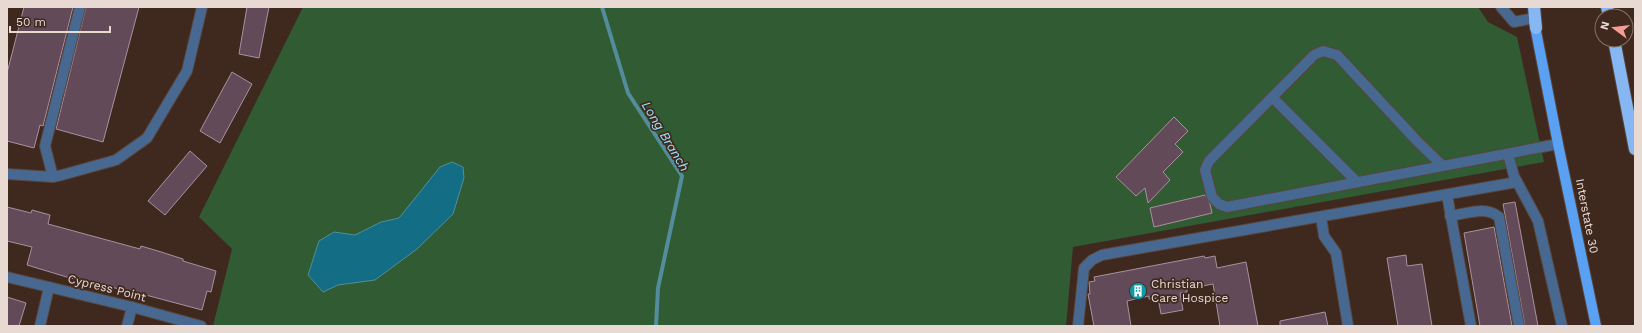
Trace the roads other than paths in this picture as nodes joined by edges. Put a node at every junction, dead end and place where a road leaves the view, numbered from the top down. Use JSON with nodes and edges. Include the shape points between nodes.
{"nodes":[{"id":1,"x":80,"y":7,"type":"edge"},
{"id":2,"x":202,"y":7,"type":"edge"},
{"id":3,"x":1502,"y":7,"type":"edge"},
{"id":4,"x":1534,"y":15,"type":"edge"},
{"id":5,"x":1616,"y":48,"type":"edge"},
{"id":6,"x":1272,"y":97,"type":"junction"},
{"id":7,"x":1558,"y":144,"type":"junction"},
{"id":8,"x":1635,"y":149,"type":"edge"},
{"id":9,"x":1508,"y":154,"type":"junction"},
{"id":10,"x":1443,"y":166,"type":"junction"},
{"id":11,"x":7,"y":174,"type":"edge"},
{"id":12,"x":53,"y":177,"type":"junction"},
{"id":13,"x":1357,"y":182,"type":"junction"},
{"id":14,"x":1517,"y":182,"type":"junction"},
{"id":15,"x":1447,"y":195,"type":"junction"},
{"id":16,"x":1450,"y":216,"type":"junction"},
{"id":17,"x":1321,"y":217,"type":"junction"},
{"id":18,"x":7,"y":277,"type":"edge"},
{"id":19,"x":49,"y":287,"type":"junction"},
{"id":20,"x":132,"y":307,"type":"junction"},
{"id":21,"x":40,"y":326,"type":"edge"},
{"id":22,"x":127,"y":326,"type":"edge"},
{"id":23,"x":200,"y":326,"type":"edge"},
{"id":24,"x":1078,"y":326,"type":"edge"},
{"id":25,"x":1348,"y":326,"type":"edge"},
{"id":26,"x":1470,"y":326,"type":"edge"},
{"id":27,"x":1519,"y":326,"type":"edge"},
{"id":28,"x":1562,"y":326,"type":"edge"},
{"id":29,"x":1596,"y":326,"type":"edge"}],
"edges":[{"from":1,"to":12,"type":"street","via":[[45,146]]},
{"from":2,"to":12,"type":"street","via":[[187,71],[147,138],[116,160]]},
{"from":3,"to":4,"type":"street","via":[[1514,22]]},
{"from":4,"to":7,"type":"main road","name":"Interstate 30"},
{"from":5,"to":8,"type":"highway"},
{"from":6,"to":10,"type":"street","via":[[1314,55],[1323,51],[1337,55]]},
{"from":6,"to":13,"type":"street"},
{"from":6,"to":13,"type":"street","via":[[1208,161],[1205,170],[1207,179],[1212,197],[1219,204],[1227,207]]},
{"from":7,"to":9,"type":"street"},
{"from":7,"to":29,"type":"main road","name":"Interstate 30"},
{"from":9,"to":10,"type":"street"},
{"from":9,"to":14,"type":"street"},
{"from":10,"to":13,"type":"street"},
{"from":11,"to":12,"type":"street"},
{"from":14,"to":15,"type":"street"},
{"from":14,"to":28,"type":"street","via":[[1538,221]]},
{"from":15,"to":16,"type":"street"},
{"from":15,"to":17,"type":"street"},
{"from":16,"to":26,"type":"street"},
{"from":16,"to":27,"type":"street","via":[[1484,211],[1499,218]]},
{"from":17,"to":24,"type":"street","via":[[1102,255],[1084,268]]},
{"from":17,"to":25,"type":"street","via":[[1324,236],[1336,253]]},
{"from":18,"to":19,"type":"street","name":"Cypress Point"},
{"from":19,"to":20,"type":"street","name":"Cypress Point"},
{"from":19,"to":21,"type":"street"},
{"from":20,"to":22,"type":"street"},
{"from":20,"to":23,"type":"street","name":"Cypress Point"}]}
